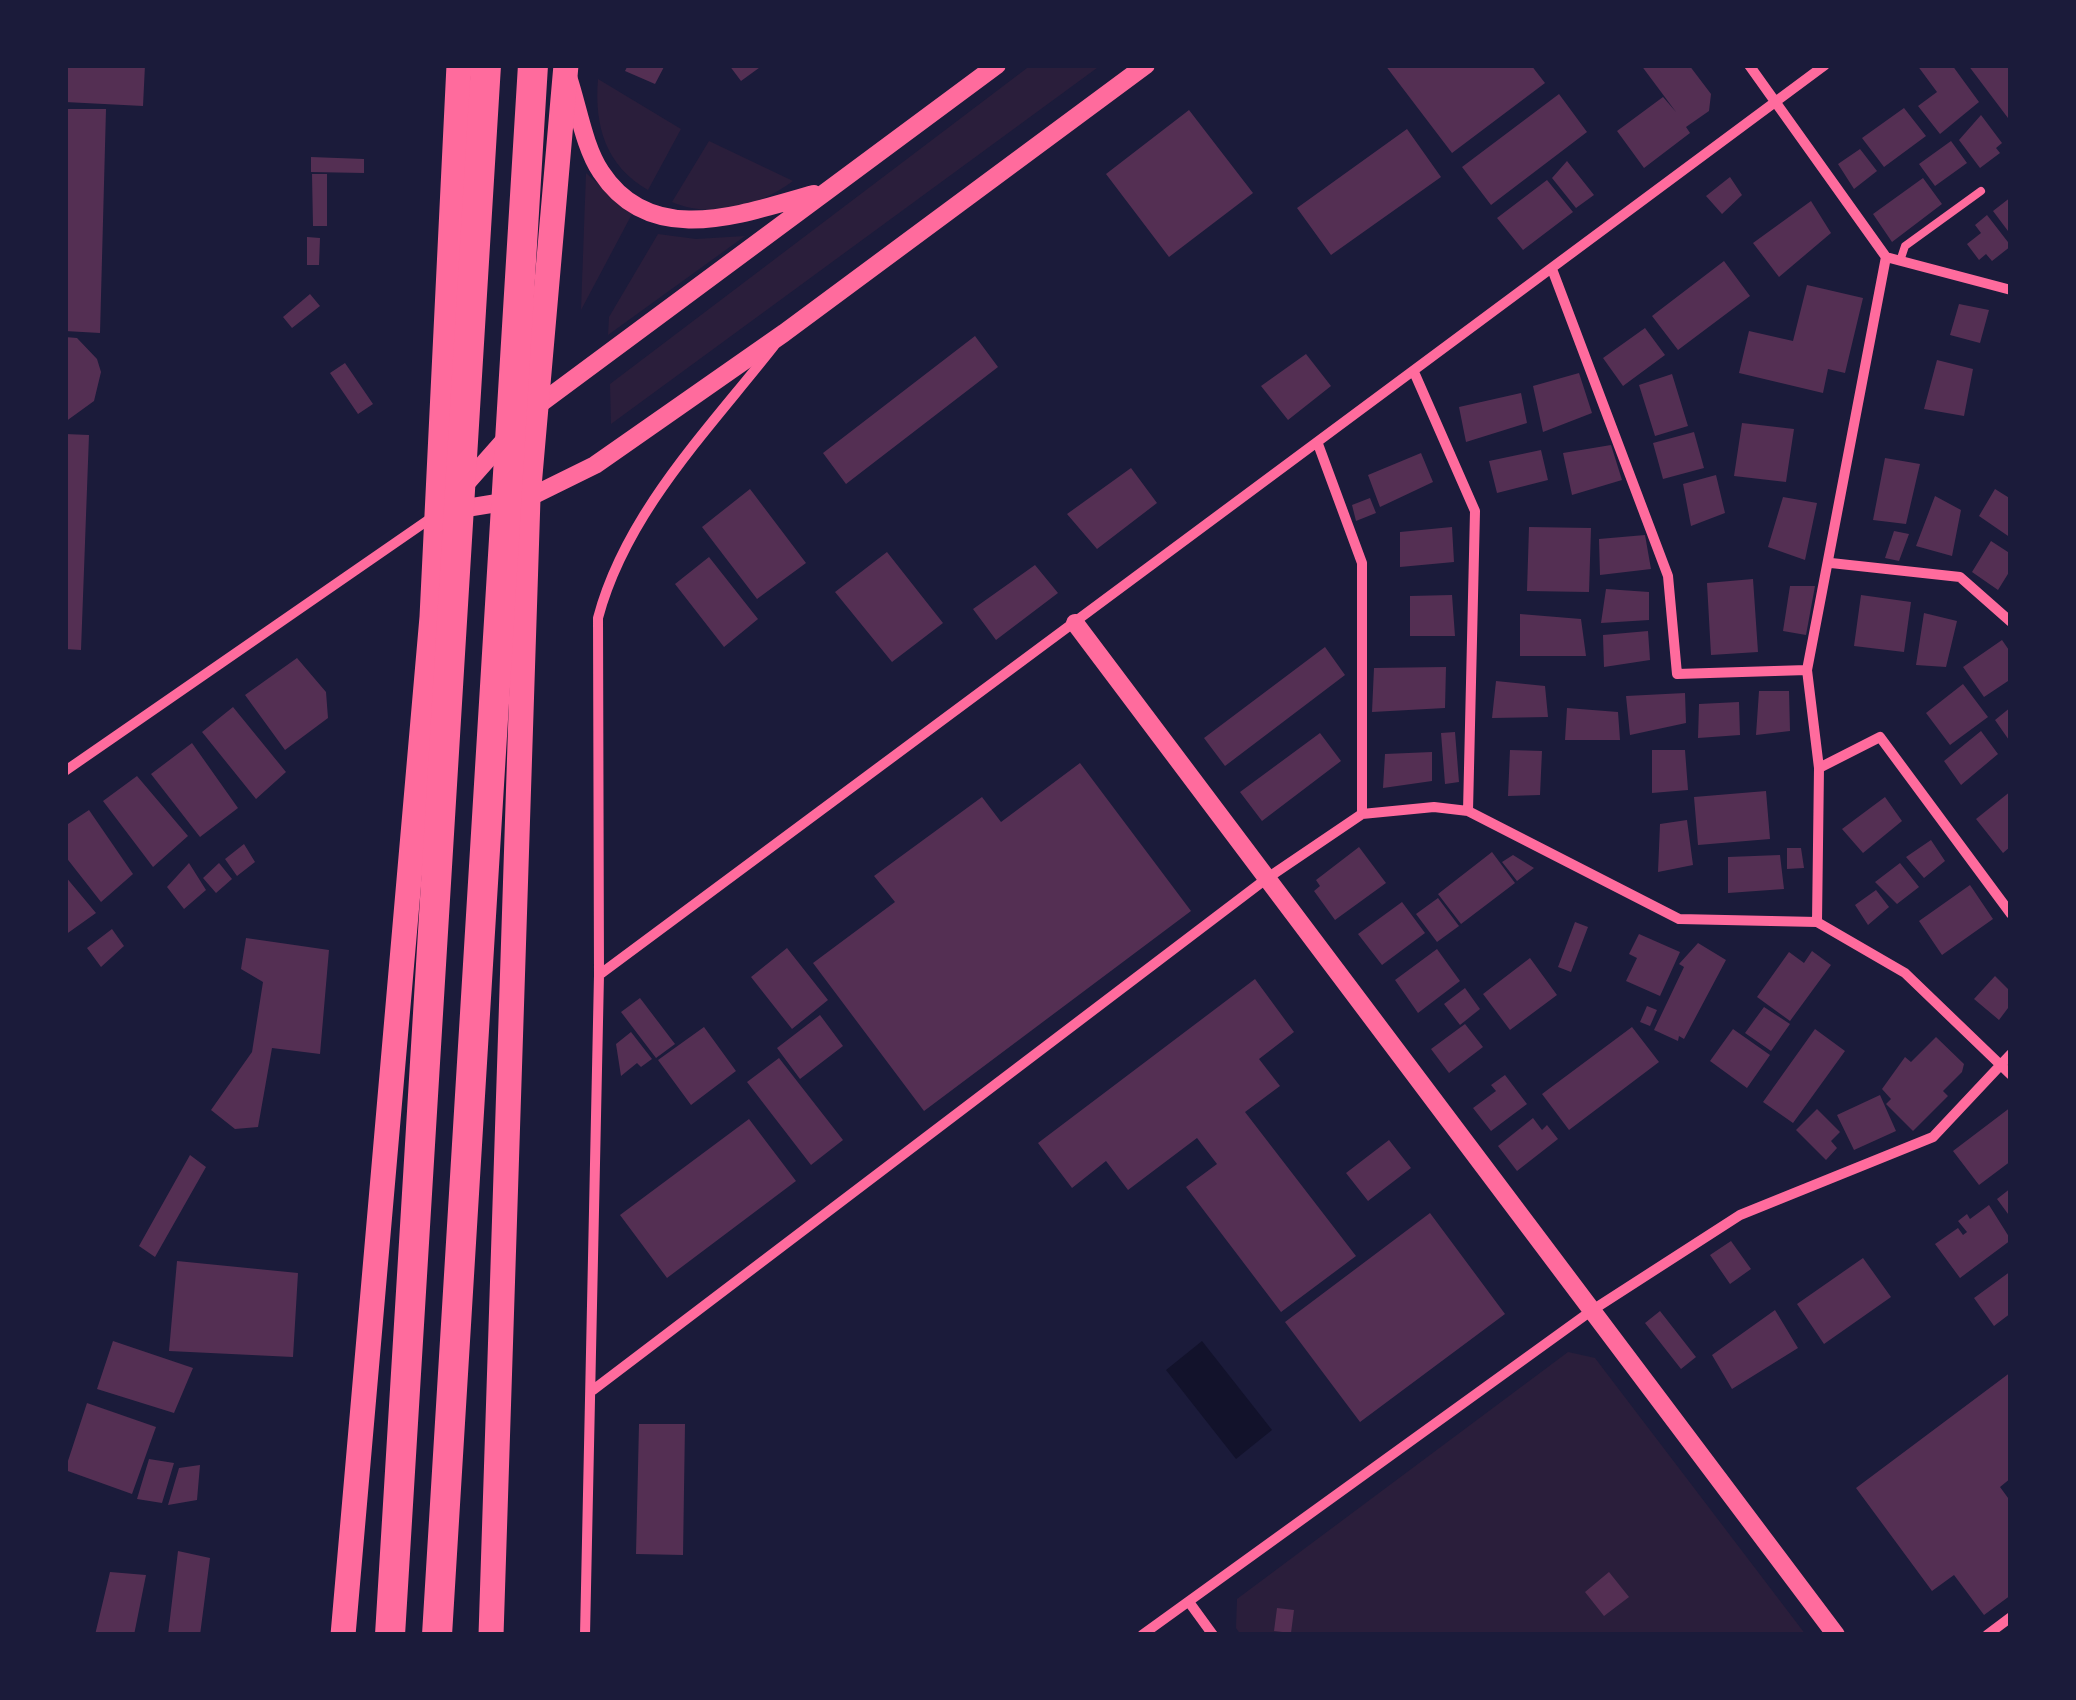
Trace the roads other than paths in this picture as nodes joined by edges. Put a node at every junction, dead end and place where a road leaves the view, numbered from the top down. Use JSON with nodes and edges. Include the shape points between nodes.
{"nodes":[{"id":1,"x":459,"y":65,"type":"edge"},
{"id":2,"x":486,"y":65,"type":"edge"},
{"id":3,"x":533,"y":65,"type":"edge"},
{"id":4,"x":997,"y":65,"type":"edge"},
{"id":5,"x":1146,"y":65,"type":"edge"},
{"id":6,"x":1749,"y":65,"type":"edge"},
{"id":7,"x":1824,"y":65,"type":"edge"},
{"id":8,"x":566,"y":68,"type":"edge"},
{"id":9,"x":1776,"y":101,"type":"junction"},
{"id":10,"x":827,"y":190,"type":"junction"},
{"id":11,"x":1981,"y":190,"type":"dead end"},
{"id":12,"x":1886,"y":257,"type":"junction"},
{"id":13,"x":1900,"y":261,"type":"junction"},
{"id":14,"x":1552,"y":269,"type":"junction"},
{"id":15,"x":2008,"y":286,"type":"edge"},
{"id":16,"x":784,"y":333,"type":"junction"},
{"id":17,"x":1414,"y":372,"type":"junction"},
{"id":18,"x":534,"y":408,"type":"junction"},
{"id":19,"x":1318,"y":444,"type":"junction"},
{"id":20,"x":528,"y":498,"type":"junction"},
{"id":21,"x":439,"y":513,"type":"junction"},
{"id":22,"x":1831,"y":563,"type":"junction"},
{"id":23,"x":2011,"y":622,"type":"edge"},
{"id":24,"x":1074,"y":623,"type":"junction"},
{"id":25,"x":1807,"y":670,"type":"junction"},
{"id":26,"x":1818,"y":768,"type":"junction"},
{"id":27,"x":65,"y":772,"type":"edge"},
{"id":28,"x":1468,"y":811,"type":"junction"},
{"id":29,"x":1362,"y":814,"type":"junction"},
{"id":30,"x":1266,"y":879,"type":"junction"},
{"id":31,"x":2011,"y":914,"type":"edge"},
{"id":32,"x":1817,"y":922,"type":"junction"},
{"id":33,"x":599,"y":974,"type":"junction"},
{"id":34,"x":2011,"y":1054,"type":"edge"},
{"id":35,"x":2002,"y":1064,"type":"junction"},
{"id":36,"x":2011,"y":1075,"type":"edge"},
{"id":37,"x":1590,"y":1311,"type":"junction"},
{"id":38,"x":593,"y":1390,"type":"junction"},
{"id":39,"x":1189,"y":1602,"type":"junction"},
{"id":40,"x":2011,"y":1617,"type":"edge"},
{"id":41,"x":343,"y":1635,"type":"edge"},
{"id":42,"x":390,"y":1635,"type":"edge"},
{"id":43,"x":438,"y":1635,"type":"edge"},
{"id":44,"x":491,"y":1635,"type":"edge"},
{"id":45,"x":585,"y":1635,"type":"edge"},
{"id":46,"x":1142,"y":1635,"type":"edge"},
{"id":47,"x":1213,"y":1635,"type":"edge"},
{"id":48,"x":1836,"y":1635,"type":"edge"},
{"id":49,"x":1987,"y":1635,"type":"edge"}],
"edges":[{"from":1,"to":21,"type":"main road"},
{"from":2,"to":42,"type":"highway"},
{"from":3,"to":43,"type":"highway"},
{"from":4,"to":10,"type":"street"},
{"from":5,"to":16,"type":"street"},
{"from":6,"to":9,"type":"street"},
{"from":7,"to":9,"type":"street"},
{"from":8,"to":10,"type":"street","via":[[600,172],[635,205],[682,221],[710,222]]},
{"from":8,"to":18,"type":"main road"},
{"from":9,"to":12,"type":"street"},
{"from":9,"to":14,"type":"street"},
{"from":10,"to":18,"type":"street"},
{"from":11,"to":13,"type":"lane","via":[[1905,246]]},
{"from":12,"to":13,"type":"street"},
{"from":12,"to":22,"type":"street"},
{"from":13,"to":15,"type":"street"},
{"from":14,"to":17,"type":"street"},
{"from":14,"to":25,"type":"street","via":[[1668,576],[1677,674]]},
{"from":16,"to":20,"type":"street","via":[[595,465]]},
{"from":16,"to":33,"type":"street","via":[[639,520],[606,586],[598,618]]},
{"from":17,"to":19,"type":"street"},
{"from":17,"to":28,"type":"street","via":[[1475,510]]},
{"from":18,"to":20,"type":"main road"},
{"from":18,"to":21,"type":"street"},
{"from":19,"to":24,"type":"street"},
{"from":19,"to":29,"type":"street","via":[[1362,562]]},
{"from":20,"to":21,"type":"street"},
{"from":20,"to":44,"type":"main road"},
{"from":21,"to":27,"type":"street"},
{"from":21,"to":41,"type":"main road"},
{"from":22,"to":23,"type":"street","via":[[1960,577]]},
{"from":22,"to":25,"type":"street"},
{"from":24,"to":30,"type":"street"},
{"from":24,"to":33,"type":"street"},
{"from":25,"to":26,"type":"street"},
{"from":26,"to":31,"type":"street","via":[[1880,737]]},
{"from":26,"to":32,"type":"street"},
{"from":28,"to":29,"type":"street"},
{"from":28,"to":32,"type":"street","via":[[1680,919]]},
{"from":29,"to":30,"type":"street"},
{"from":30,"to":37,"type":"street"},
{"from":30,"to":38,"type":"street"},
{"from":32,"to":35,"type":"street","via":[[1904,973]]},
{"from":33,"to":38,"type":"street"},
{"from":34,"to":35,"type":"street"},
{"from":35,"to":36,"type":"street"},
{"from":35,"to":37,"type":"street","via":[[1933,1137],[1740,1215]]},
{"from":37,"to":39,"type":"street"},
{"from":37,"to":48,"type":"street"},
{"from":38,"to":45,"type":"street"},
{"from":39,"to":46,"type":"street"},
{"from":39,"to":47,"type":"street"},
{"from":40,"to":49,"type":"street"}]}
